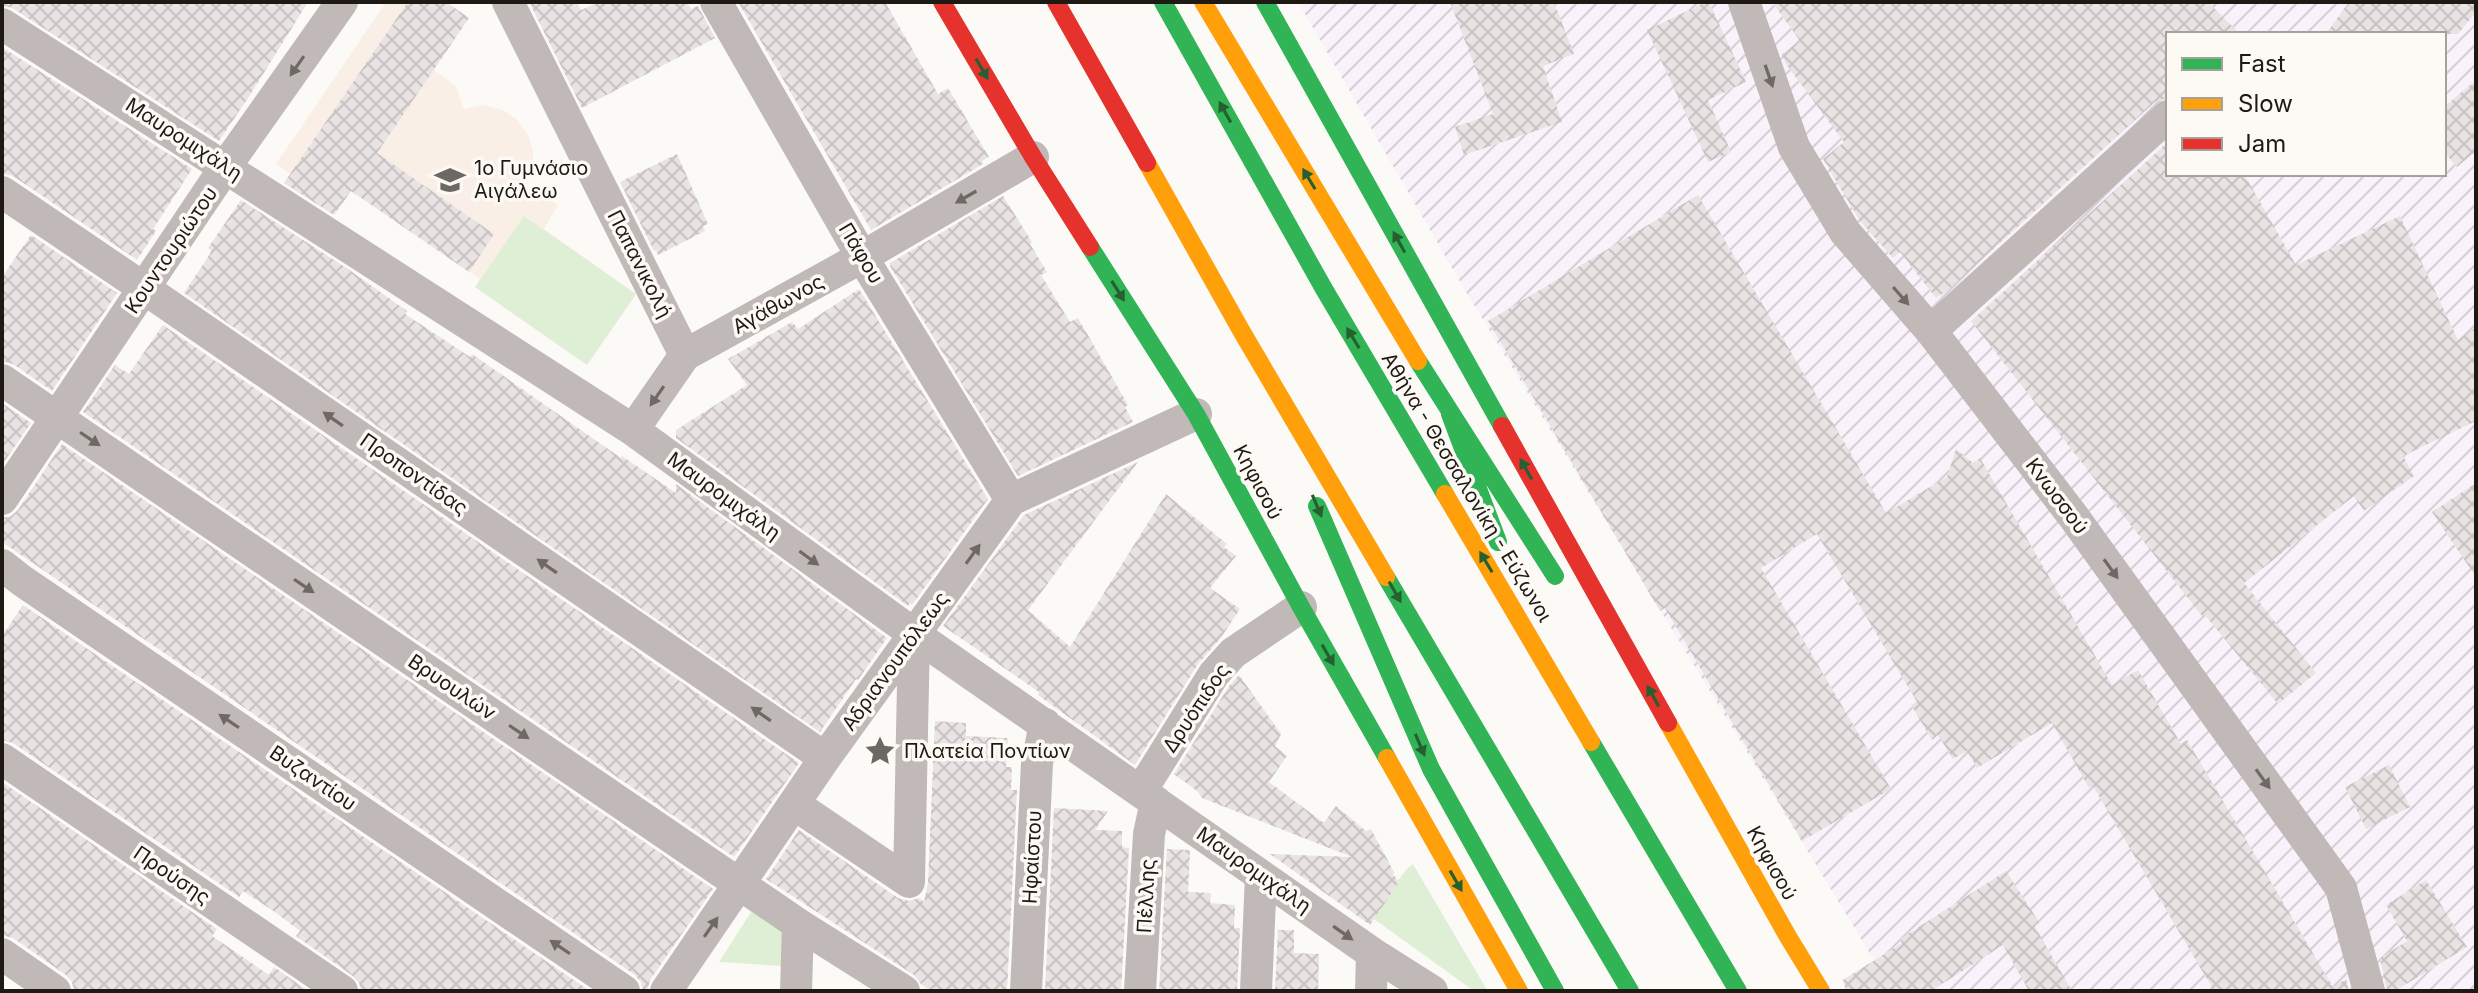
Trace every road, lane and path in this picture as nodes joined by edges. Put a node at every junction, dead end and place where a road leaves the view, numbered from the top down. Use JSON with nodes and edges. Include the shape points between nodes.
{"nodes":[{"id":1,"x":342,"y":2,"type":"edge"},
{"id":2,"x":508,"y":2,"type":"edge"},
{"id":3,"x":716,"y":2,"type":"edge"},
{"id":4,"x":942,"y":2,"type":"edge"},
{"id":5,"x":1056,"y":2,"type":"edge"},
{"id":6,"x":1163,"y":2,"type":"edge"},
{"id":7,"x":1203,"y":2,"type":"edge"},
{"id":8,"x":1265,"y":2,"type":"edge"},
{"id":9,"x":1744,"y":2,"type":"edge"},
{"id":10,"x":2,"y":24,"type":"edge"},
{"id":11,"x":2166,"y":118,"type":"edge"},
{"id":12,"x":1033,"y":157,"type":"junction"},
{"id":13,"x":226,"y":166,"type":"junction"},
{"id":14,"x":2,"y":192,"type":"edge"},
{"id":15,"x":862,"y":257,"type":"junction"},
{"id":16,"x":145,"y":289,"type":"junction"},
{"id":17,"x":1931,"y":331,"type":"junction"},
{"id":18,"x":1242,"y":332,"type":"junction"},
{"id":19,"x":685,"y":355,"type":"junction"},
{"id":20,"x":2,"y":380,"type":"edge"},
{"id":21,"x":1196,"y":414,"type":"junction"},
{"id":22,"x":1450,"y":414,"type":"junction"},
{"id":23,"x":57,"y":417,"type":"junction"},
{"id":24,"x":633,"y":430,"type":"junction"},
{"id":25,"x":1298,"y":463,"type":"dead end"},
{"id":26,"x":1311,"y":492,"type":"dead end"},
{"id":27,"x":2,"y":499,"type":"edge"},
{"id":28,"x":1011,"y":500,"type":"junction"},
{"id":29,"x":2,"y":565,"type":"edge"},
{"id":30,"x":1567,"y":593,"type":"dead end"},
{"id":31,"x":1301,"y":607,"type":"junction"},
{"id":32,"x":914,"y":634,"type":"junction"},
{"id":33,"x":1539,"y":653,"type":"junction"},
{"id":34,"x":1626,"y":685,"type":"dead end"},
{"id":35,"x":1045,"y":724,"type":"junction"},
{"id":36,"x":825,"y":758,"type":"junction"},
{"id":37,"x":2,"y":759,"type":"edge"},
{"id":38,"x":1149,"y":796,"type":"junction"},
{"id":39,"x":794,"y":804,"type":"junction"},
{"id":40,"x":1261,"y":876,"type":"junction"},
{"id":41,"x":741,"y":884,"type":"junction"},
{"id":42,"x":798,"y":924,"type":"junction"},
{"id":43,"x":1787,"y":935,"type":"junction"},
{"id":44,"x":1372,"y":953,"type":"junction"},
{"id":45,"x":2,"y":954,"type":"edge"},
{"id":46,"x":55,"y":991,"type":"edge"},
{"id":47,"x":342,"y":991,"type":"edge"},
{"id":48,"x":624,"y":991,"type":"edge"},
{"id":49,"x":666,"y":991,"type":"edge"},
{"id":50,"x":796,"y":991,"type":"edge"},
{"id":51,"x":904,"y":991,"type":"edge"},
{"id":52,"x":1026,"y":991,"type":"edge"},
{"id":53,"x":1140,"y":991,"type":"edge"},
{"id":54,"x":1256,"y":991,"type":"edge"},
{"id":55,"x":1371,"y":991,"type":"edge"},
{"id":56,"x":1432,"y":991,"type":"edge"},
{"id":57,"x":1519,"y":991,"type":"edge"},
{"id":58,"x":1555,"y":991,"type":"edge"},
{"id":59,"x":1630,"y":991,"type":"edge"},
{"id":60,"x":1738,"y":991,"type":"edge"},
{"id":61,"x":1821,"y":991,"type":"edge"},
{"id":62,"x":2369,"y":991,"type":"edge"}],
"edges":[{"from":1,"to":13,"type":"street","name":"Κουντουριώτου","one_way":true},
{"from":2,"to":19,"type":"street","name":"Παπανικολή"},
{"from":3,"to":15,"type":"street","name":"Πάφου"},
{"from":4,"to":12,"type":"main road","name":"Κηφισού","one_way":true},
{"from":5,"to":18,"type":"main road"},
{"from":33,"to":6,"type":"main road","name":"Αθήνα - Θεσσαλονίκη - Εύζωνοι","one_way":true,"via":[[1324,289]]},
{"from":22,"to":7,"type":"main road","one_way":true},
{"from":43,"to":8,"type":"main road","name":"Κηφισού","one_way":true},
{"from":9,"to":17,"type":"street","name":"Κνωσσού","one_way":true,"via":[[1794,147],[1845,232]]},
{"from":10,"to":13,"type":"street","name":"Μαυρομιχάλη"},
{"from":11,"to":17,"type":"street"},
{"from":12,"to":15,"type":"street","name":"Αγάθωνος","one_way":true},
{"from":12,"to":21,"type":"main road","name":"Κηφισού","one_way":true},
{"from":13,"to":16,"type":"street","name":"Κουντουριώτου"},
{"from":13,"to":24,"type":"street","name":"Μαυρομιχάλη"},
{"from":14,"to":16,"type":"street","name":"Προποντίδας"},
{"from":15,"to":19,"type":"street","name":"Αγάθωνος"},
{"from":15,"to":28,"type":"street","name":"Πάφου"},
{"from":16,"to":23,"type":"street","name":"Κουντουριώτου"},
{"from":36,"to":16,"type":"street","name":"Προποντίδας","one_way":true},
{"from":17,"to":62,"type":"street","name":"Κνωσσού","one_way":true,"via":[[2073,516],[2341,888]]},
{"from":18,"to":25,"type":"main road"},
{"from":18,"to":59,"type":"main road","one_way":true},
{"from":19,"to":24,"type":"street","name":"Αγάθωνος","one_way":true},
{"from":20,"to":23,"type":"street","name":"Βρυουλών"},
{"from":21,"to":28,"type":"street","name":"Αδριανουπόλεως"},
{"from":21,"to":31,"type":"main road","name":"Κηφισού"},
{"from":22,"to":30,"type":"main road"},
{"from":22,"to":33,"type":"main road"},
{"from":23,"to":27,"type":"street","name":"Κουντουριώτου"},
{"from":23,"to":41,"type":"street","name":"Βρυουλών","one_way":true},
{"from":24,"to":32,"type":"street","name":"Μαυρομιχάλη","one_way":true},
{"from":26,"to":58,"type":"main road","one_way":true,"via":[[1431,769]]},
{"from":32,"to":28,"type":"street","name":"Αδριανουπόλεως","one_way":true},
{"from":48,"to":29,"type":"street","name":"Βυζαντίου","one_way":true},
{"from":31,"to":38,"type":"street","name":"Δρυόπιδος","via":[[1233,653],[1214,674]]},
{"from":31,"to":57,"type":"main road","name":"Κηφισού","one_way":true},
{"from":32,"to":35,"type":"street","name":"Μαυρομιχάλη"},
{"from":32,"to":36,"type":"street","name":"Αδριανουπόλεως"},
{"from":32,"to":39,"type":"street","via":[[909,882]]},
{"from":33,"to":60,"type":"main road","name":"Αθήνα - Θεσσαλονίκη - Εύζωνοι"},
{"from":34,"to":43,"type":"main road"},
{"from":35,"to":38,"type":"street","name":"Μαυρομιχάλη"},
{"from":35,"to":52,"type":"street","name":"Ηφαίστου","via":[[1037,763]]},
{"from":36,"to":39,"type":"street","name":"Αδριανουπόλεως"},
{"from":37,"to":47,"type":"street","name":"Προύσης"},
{"from":38,"to":40,"type":"street","name":"Μαυρομιχάλη"},
{"from":38,"to":53,"type":"street","name":"Πέλλης"},
{"from":39,"to":41,"type":"street","name":"Αδριανουπόλεως"},
{"from":40,"to":44,"type":"street","name":"Μαυρομιχάλη","one_way":true},
{"from":40,"to":54,"type":"street"},
{"from":41,"to":42,"type":"street","name":"Βρυουλών"},
{"from":49,"to":41,"type":"street","name":"Αδριανουπόλεως","one_way":true},
{"from":42,"to":50,"type":"street"},
{"from":42,"to":51,"type":"street","name":"Βρυουλών"},
{"from":43,"to":61,"type":"main road","name":"Κηφισού"},
{"from":44,"to":55,"type":"street"},
{"from":44,"to":56,"type":"street","name":"Μαυρομιχάλη"},
{"from":45,"to":46,"type":"street"}]}
